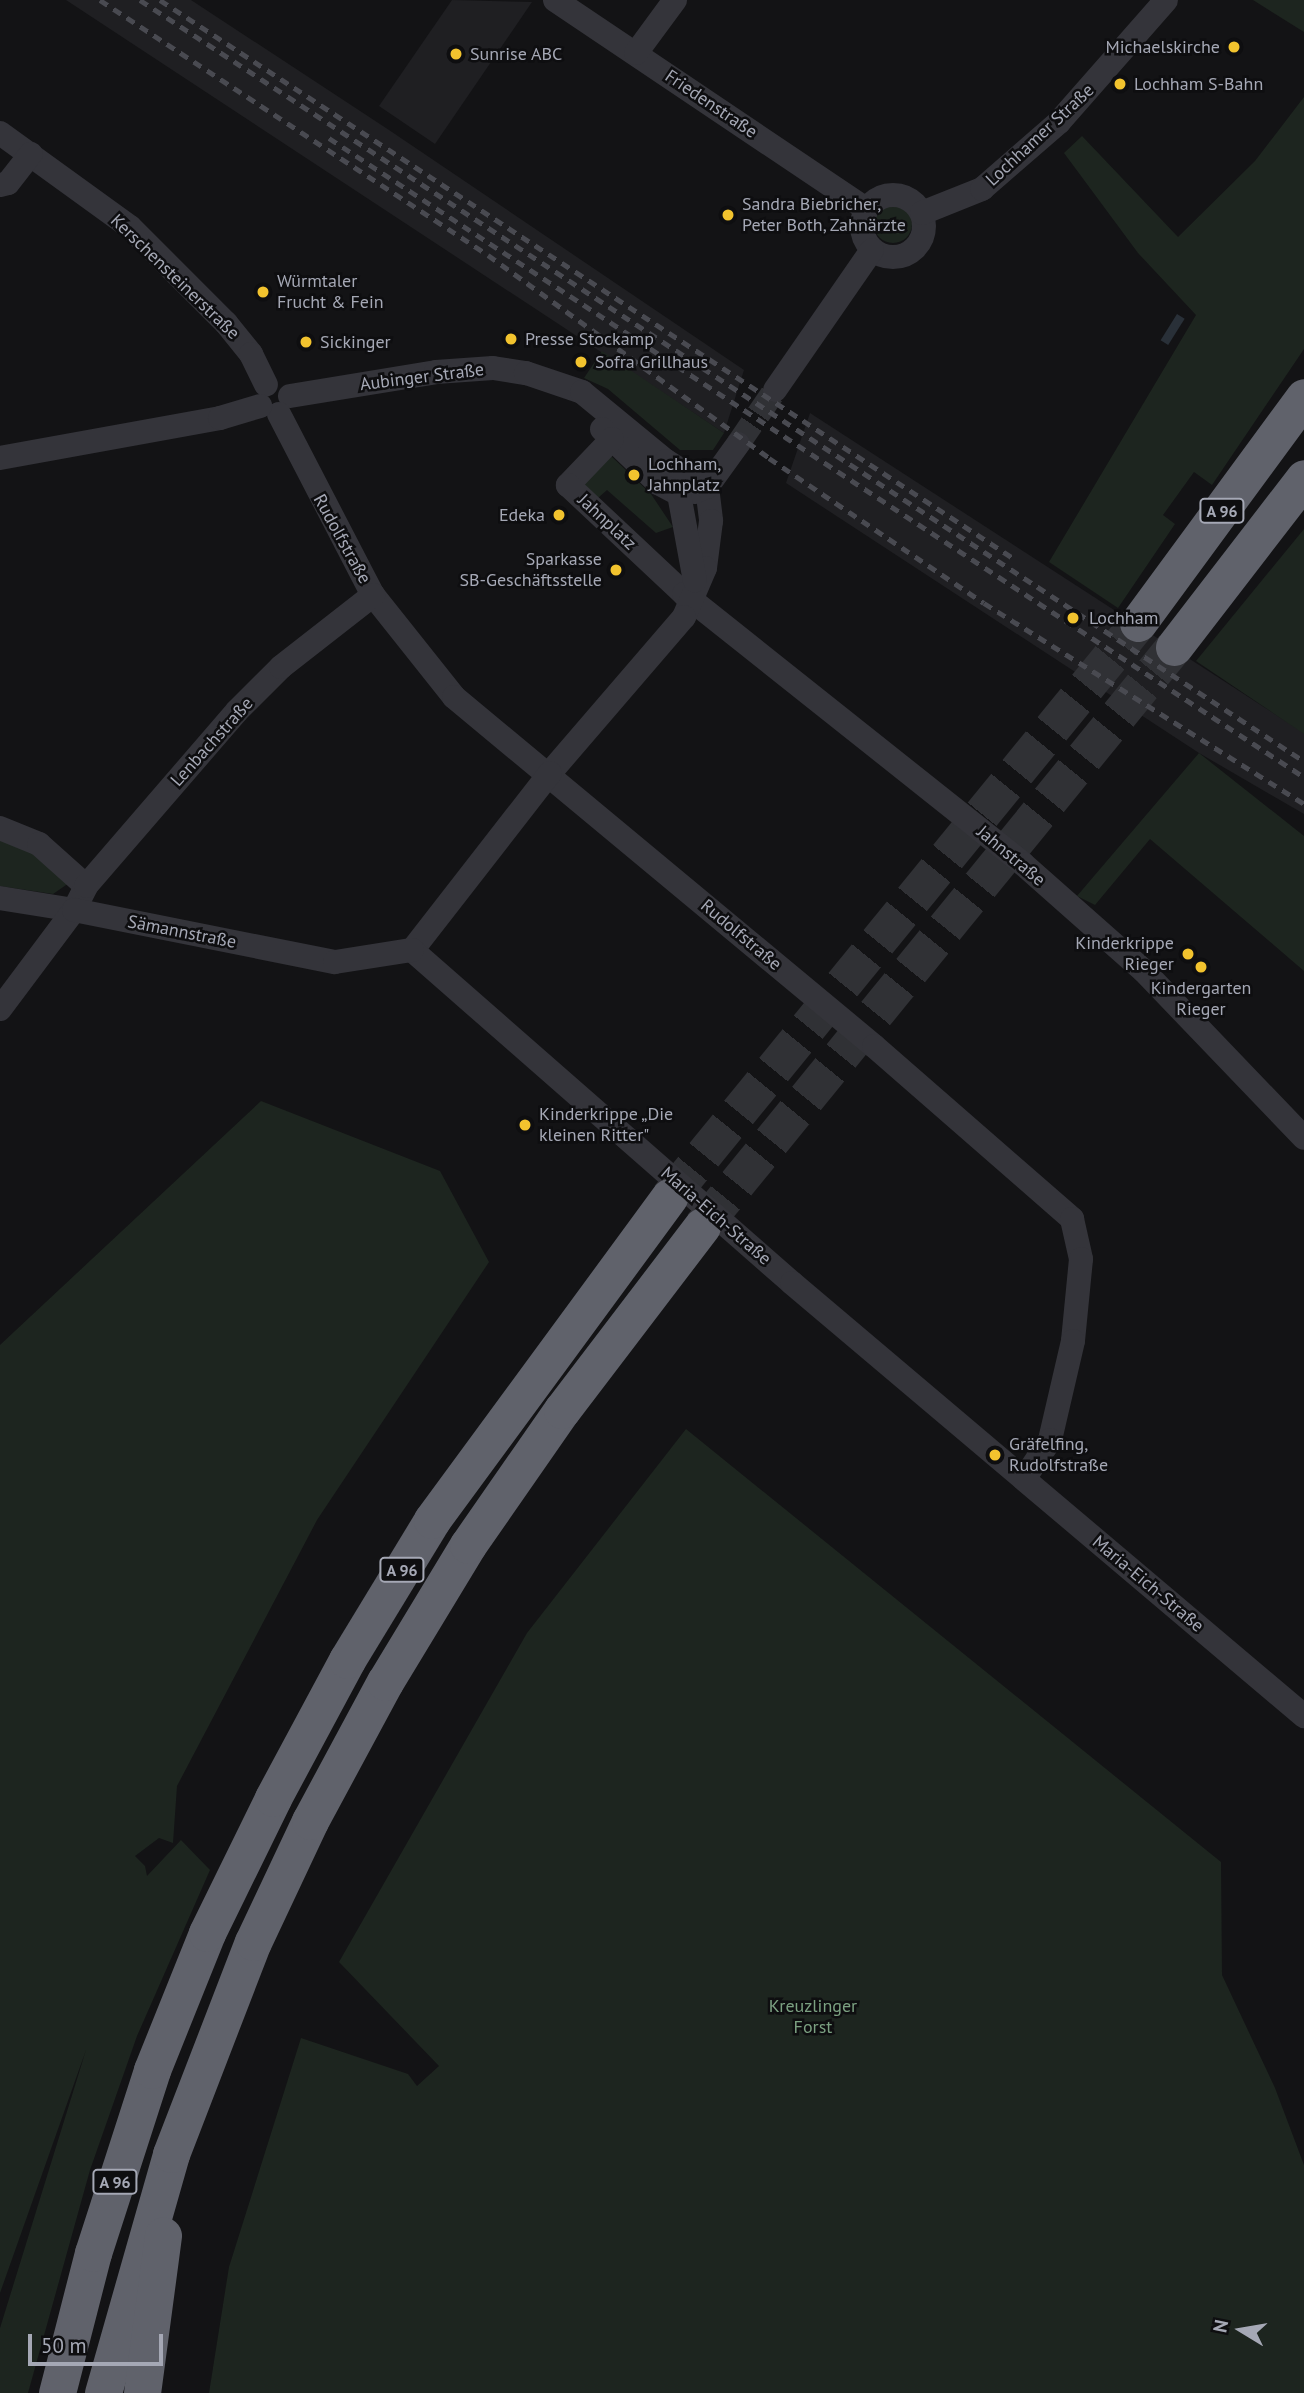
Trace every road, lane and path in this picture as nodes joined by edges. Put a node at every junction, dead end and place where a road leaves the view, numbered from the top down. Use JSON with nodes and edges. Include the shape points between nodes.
{"nodes":[{"id":1,"x":555,"y":0,"type":"edge"},
{"id":2,"x":1166,"y":0,"type":"edge"},
{"id":3,"x":675,"y":1,"type":"edge"},
{"id":4,"x":636,"y":53,"type":"junction"},
{"id":5,"x":0,"y":133,"type":"edge"},
{"id":6,"x":31,"y":154,"type":"junction"},
{"id":7,"x":0,"y":185,"type":"edge"},
{"id":8,"x":866,"y":209,"type":"junction"},
{"id":9,"x":922,"y":213,"type":"junction"},
{"id":10,"x":872,"y":250,"type":"junction"},
{"id":11,"x":554,"y":382,"type":"junction"},
{"id":12,"x":775,"y":390,"type":"tunnel mouth"},
{"id":13,"x":1304,"y":397,"type":"edge"},
{"id":14,"x":274,"y":400,"type":"junction"},
{"id":15,"x":612,"y":439,"type":"junction"},
{"id":16,"x":733,"y":450,"type":"tunnel mouth"},
{"id":17,"x":0,"y":458,"type":"edge"},
{"id":18,"x":1304,"y":478,"type":"edge"},
{"id":19,"x":693,"y":485,"type":"junction"},
{"id":20,"x":373,"y":595,"type":"junction"},
{"id":21,"x":695,"y":599,"type":"junction"},
{"id":22,"x":1138,"y":623,"type":"tunnel mouth"},
{"id":23,"x":1174,"y":647,"type":"tunnel mouth"},
{"id":24,"x":550,"y":773,"type":"junction"},
{"id":25,"x":0,"y":828,"type":"edge"},
{"id":26,"x":86,"y":886,"type":"junction"},
{"id":27,"x":0,"y":898,"type":"edge"},
{"id":28,"x":74,"y":910,"type":"junction"},
{"id":29,"x":412,"y":950,"type":"junction"},
{"id":30,"x":0,"y":1009,"type":"edge"},
{"id":31,"x":1304,"y":1138,"type":"edge"},
{"id":32,"x":669,"y":1197,"type":"tunnel mouth"},
{"id":33,"x":702,"y":1226,"type":"tunnel mouth"},
{"id":34,"x":1024,"y":1479,"type":"junction"},
{"id":35,"x":1304,"y":1716,"type":"edge"},
{"id":36,"x":171,"y":2154,"type":"junction"},
{"id":37,"x":57,"y":2393,"type":"edge"},
{"id":38,"x":103,"y":2393,"type":"edge"},
{"id":39,"x":142,"y":2393,"type":"edge"}],
"edges":[{"from":1,"to":4,"type":"street","name":"Friedenstraße"},
{"from":2,"to":9,"type":"street","name":"Lochhamer Straße","via":[[1059,122],[982,189]]},
{"from":3,"to":4,"type":"street"},
{"from":4,"to":8,"type":"street","name":"Friedenstraße"},
{"from":5,"to":6,"type":"street","name":"Kerschensteinerstraße"},
{"from":6,"to":7,"type":"street","via":[[8,183]]},
{"from":6,"to":14,"type":"street","name":"Kerschensteinerstraße","via":[[130,227],[226,323],[251,354]]},
{"from":8,"to":9,"type":"street","via":[[888,195],[914,202]]},
{"from":8,"to":10,"type":"street","via":[[862,230]]},
{"from":9,"to":10,"type":"street","via":[[925,228],[920,243],[909,253],[890,258]]},
{"from":10,"to":12,"type":"street"},
{"from":11,"to":14,"type":"street","name":"Aubinger Straße","via":[[482,369],[436,372]]},
{"from":11,"to":15,"type":"street"},
{"from":11,"to":19,"type":"street","name":"Aubinger Straße","via":[[582,392]]},
{"from":13,"to":22,"type":"highway","number":"A 96"},
{"from":14,"to":17,"type":"street","name":"Aubinger Straße","via":[[220,418]]},
{"from":14,"to":20,"type":"street","name":"Rudolfstraße"},
{"from":15,"to":19,"type":"street","via":[[658,483]]},
{"from":15,"to":21,"type":"street","name":"Jahnplatz","via":[[568,485]]},
{"from":16,"to":19,"type":"street"},
{"from":18,"to":23,"type":"highway","number":"A 96"},
{"from":19,"to":21,"type":"street","via":[[711,521],[705,568]]},
{"from":20,"to":24,"type":"street","name":"Rudolfstraße","via":[[454,697]]},
{"from":20,"to":26,"type":"street","name":"Lenbachstraße","via":[[281,667],[246,702]]},
{"from":21,"to":24,"type":"street"},
{"from":21,"to":31,"type":"street","name":"Jahnstraße","via":[[1070,905],[1201,1027]]},
{"from":24,"to":29,"type":"street"},
{"from":24,"to":34,"type":"street","name":"Rudolfstraße","via":[[1072,1219],[1081,1259],[1073,1341],[1050,1440]]},
{"from":25,"to":26,"type":"street","via":[[39,844]]},
{"from":26,"to":28,"type":"street","name":"Lenbachstraße"},
{"from":27,"to":28,"type":"street","name":"Sämannstraße"},
{"from":28,"to":29,"type":"street","name":"Sämannstraße","via":[[335,962]]},
{"from":28,"to":30,"type":"street"},
{"from":29,"to":34,"type":"street","name":"Maria-Eich-Straße"},
{"from":32,"to":37,"type":"highway","number":"A 96","via":[[432,1520],[347,1660],[273,1798],[207,1933],[152,2070],[93,2253]]},
{"from":33,"to":36,"type":"highway","number":"A 96","via":[[554,1421],[468,1545],[385,1682],[310,1821],[253,1942]]},
{"from":34,"to":35,"type":"street","name":"Maria-Eich-Straße"},
{"from":36,"to":38,"type":"highway","number":"A 96"},
{"from":36,"to":39,"type":"highway"}]}
